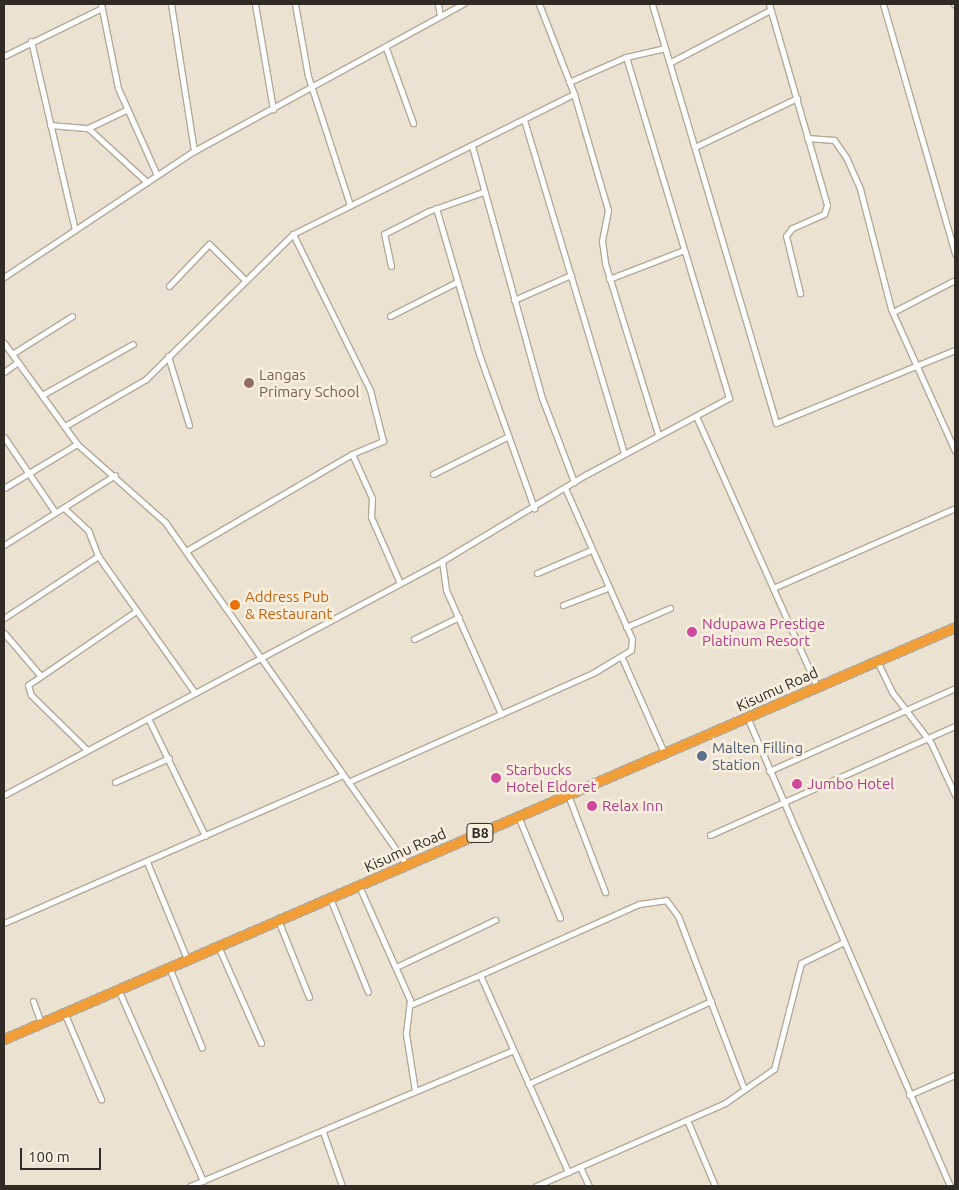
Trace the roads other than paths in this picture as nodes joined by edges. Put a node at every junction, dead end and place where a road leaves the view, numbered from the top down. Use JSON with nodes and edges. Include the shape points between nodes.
{"nodes":[{"id":1,"x":172,"y":4,"type":"edge"},
{"id":2,"x":255,"y":4,"type":"edge"},
{"id":3,"x":295,"y":4,"type":"edge"},
{"id":4,"x":438,"y":4,"type":"edge"},
{"id":5,"x":463,"y":4,"type":"edge"},
{"id":6,"x":539,"y":4,"type":"edge"},
{"id":7,"x":652,"y":4,"type":"edge"},
{"id":8,"x":883,"y":4,"type":"edge"},
{"id":9,"x":102,"y":6,"type":"edge"},
{"id":10,"x":770,"y":7,"type":"edge"},
{"id":11,"x":440,"y":16,"type":"junction"},
{"id":12,"x":31,"y":42,"type":"junction"},
{"id":13,"x":386,"y":48,"type":"junction"},
{"id":14,"x":665,"y":48,"type":"junction"},
{"id":15,"x":4,"y":56,"type":"edge"},
{"id":16,"x":626,"y":57,"type":"junction"},
{"id":17,"x":671,"y":62,"type":"junction"},
{"id":18,"x":569,"y":82,"type":"junction"},
{"id":19,"x":313,"y":89,"type":"junction"},
{"id":20,"x":574,"y":94,"type":"junction"},
{"id":21,"x":797,"y":98,"type":"junction"},
{"id":22,"x":273,"y":109,"type":"junction"},
{"id":23,"x":126,"y":110,"type":"junction"},
{"id":24,"x":524,"y":120,"type":"junction"},
{"id":25,"x":413,"y":123,"type":"dead end"},
{"id":26,"x":50,"y":125,"type":"junction"},
{"id":27,"x":88,"y":128,"type":"junction"},
{"id":28,"x":807,"y":138,"type":"junction"},
{"id":29,"x":472,"y":146,"type":"junction"},
{"id":30,"x":697,"y":146,"type":"junction"},
{"id":31,"x":194,"y":151,"type":"junction"},
{"id":32,"x":157,"y":175,"type":"junction"},
{"id":33,"x":147,"y":182,"type":"junction"},
{"id":34,"x":483,"y":192,"type":"junction"},
{"id":35,"x":350,"y":204,"type":"junction"},
{"id":36,"x":436,"y":208,"type":"junction"},
{"id":37,"x":76,"y":230,"type":"junction"},
{"id":38,"x":293,"y":234,"type":"junction"},
{"id":39,"x":684,"y":250,"type":"junction"},
{"id":40,"x":955,"y":254,"type":"edge"},
{"id":41,"x":391,"y":266,"type":"dead end"},
{"id":42,"x":571,"y":275,"type":"junction"},
{"id":43,"x":4,"y":277,"type":"edge"},
{"id":44,"x":609,"y":279,"type":"junction"},
{"id":45,"x":245,"y":280,"type":"junction"},
{"id":46,"x":955,"y":280,"type":"edge"},
{"id":47,"x":457,"y":282,"type":"junction"},
{"id":48,"x":169,"y":286,"type":"dead end"},
{"id":49,"x":800,"y":293,"type":"dead end"},
{"id":50,"x":514,"y":300,"type":"junction"},
{"id":51,"x":893,"y":312,"type":"junction"},
{"id":52,"x":72,"y":316,"type":"dead end"},
{"id":53,"x":390,"y":316,"type":"dead end"},
{"id":54,"x":4,"y":343,"type":"edge"},
{"id":55,"x":133,"y":344,"type":"dead end"},
{"id":56,"x":955,"y":350,"type":"edge"},
{"id":57,"x":12,"y":354,"type":"junction"},
{"id":58,"x":168,"y":356,"type":"junction"},
{"id":59,"x":18,"y":362,"type":"junction"},
{"id":60,"x":916,"y":366,"type":"junction"},
{"id":61,"x":4,"y":372,"type":"edge"},
{"id":62,"x":42,"y":395,"type":"junction"},
{"id":63,"x":696,"y":416,"type":"junction"},
{"id":64,"x":189,"y":425,"type":"dead end"},
{"id":65,"x":65,"y":426,"type":"junction"},
{"id":66,"x":658,"y":434,"type":"junction"},
{"id":67,"x":4,"y":437,"type":"edge"},
{"id":68,"x":507,"y":437,"type":"junction"},
{"id":69,"x":78,"y":444,"type":"junction"},
{"id":70,"x":955,"y":451,"type":"edge"},
{"id":71,"x":624,"y":453,"type":"junction"},
{"id":72,"x":352,"y":454,"type":"junction"},
{"id":73,"x":29,"y":473,"type":"junction"},
{"id":74,"x":433,"y":474,"type":"dead end"},
{"id":75,"x":115,"y":475,"type":"junction"},
{"id":76,"x":574,"y":482,"type":"junction"},
{"id":77,"x":4,"y":488,"type":"edge"},
{"id":78,"x":565,"y":488,"type":"junction"},
{"id":79,"x":64,"y":508,"type":"junction"},
{"id":80,"x":534,"y":508,"type":"junction"},
{"id":81,"x":955,"y":508,"type":"edge"},
{"id":82,"x":55,"y":512,"type":"junction"},
{"id":83,"x":4,"y":545,"type":"edge"},
{"id":84,"x":591,"y":550,"type":"junction"},
{"id":85,"x":186,"y":551,"type":"junction"},
{"id":86,"x":98,"y":556,"type":"junction"},
{"id":87,"x":442,"y":561,"type":"junction"},
{"id":88,"x":538,"y":573,"type":"dead end"},
{"id":89,"x":400,"y":583,"type":"junction"},
{"id":90,"x":607,"y":588,"type":"junction"},
{"id":91,"x":773,"y":588,"type":"junction"},
{"id":92,"x":563,"y":606,"type":"dead end"},
{"id":93,"x":670,"y":608,"type":"dead end"},
{"id":94,"x":136,"y":611,"type":"junction"},
{"id":95,"x":460,"y":617,"type":"junction"},
{"id":96,"x":4,"y":618,"type":"edge"},
{"id":97,"x":626,"y":626,"type":"junction"},
{"id":98,"x":955,"y":627,"type":"edge"},
{"id":99,"x":4,"y":633,"type":"edge"},
{"id":100,"x":414,"y":639,"type":"dead end"},
{"id":101,"x":260,"y":658,"type":"junction"},
{"id":102,"x":622,"y":658,"type":"junction"},
{"id":103,"x":877,"y":661,"type":"junction"},
{"id":104,"x":40,"y":675,"type":"junction"},
{"id":105,"x":817,"y":686,"type":"junction"},
{"id":106,"x":955,"y":688,"type":"edge"},
{"id":107,"x":195,"y":693,"type":"junction"},
{"id":108,"x":904,"y":710,"type":"junction"},
{"id":109,"x":500,"y":714,"type":"junction"},
{"id":110,"x":747,"y":717,"type":"junction"},
{"id":111,"x":148,"y":718,"type":"junction"},
{"id":112,"x":955,"y":726,"type":"edge"},
{"id":113,"x":927,"y":737,"type":"junction"},
{"id":114,"x":87,"y":750,"type":"junction"},
{"id":115,"x":664,"y":753,"type":"junction"},
{"id":116,"x":169,"y":758,"type":"junction"},
{"id":117,"x":768,"y":770,"type":"junction"},
{"id":118,"x":343,"y":775,"type":"junction"},
{"id":119,"x":115,"y":782,"type":"dead end"},
{"id":120,"x":348,"y":782,"type":"junction"},
{"id":121,"x":4,"y":795,"type":"edge"},
{"id":122,"x":568,"y":795,"type":"junction"},
{"id":123,"x":955,"y":795,"type":"edge"},
{"id":124,"x":782,"y":801,"type":"junction"},
{"id":125,"x":518,"y":816,"type":"junction"},
{"id":126,"x":710,"y":835,"type":"dead end"},
{"id":127,"x":205,"y":836,"type":"junction"},
{"id":128,"x":147,"y":862,"type":"junction"},
{"id":129,"x":407,"y":865,"type":"junction"},
{"id":130,"x":359,"y":886,"type":"junction"},
{"id":131,"x":605,"y":892,"type":"dead end"},
{"id":132,"x":330,"y":898,"type":"junction"},
{"id":133,"x":560,"y":918,"type":"dead end"},
{"id":134,"x":278,"y":920,"type":"junction"},
{"id":135,"x":495,"y":920,"type":"dead end"},
{"id":136,"x":4,"y":923,"type":"edge"},
{"id":137,"x":842,"y":943,"type":"junction"},
{"id":138,"x":218,"y":946,"type":"junction"},
{"id":139,"x":186,"y":959,"type":"junction"},
{"id":140,"x":396,"y":966,"type":"junction"},
{"id":141,"x":170,"y":967,"type":"junction"},
{"id":142,"x":480,"y":975,"type":"junction"},
{"id":143,"x":118,"y":989,"type":"junction"},
{"id":144,"x":368,"y":992,"type":"dead end"},
{"id":145,"x":309,"y":997,"type":"dead end"},
{"id":146,"x":33,"y":1001,"type":"dead end"},
{"id":147,"x":711,"y":1001,"type":"junction"},
{"id":148,"x":410,"y":1004,"type":"junction"},
{"id":149,"x":64,"y":1012,"type":"junction"},
{"id":150,"x":41,"y":1023,"type":"junction"},
{"id":151,"x":4,"y":1039,"type":"edge"},
{"id":152,"x":261,"y":1043,"type":"dead end"},
{"id":153,"x":202,"y":1048,"type":"dead end"},
{"id":154,"x":513,"y":1050,"type":"junction"},
{"id":155,"x":955,"y":1075,"type":"edge"},
{"id":156,"x":528,"y":1084,"type":"junction"},
{"id":157,"x":743,"y":1086,"type":"junction"},
{"id":158,"x":415,"y":1091,"type":"junction"},
{"id":159,"x":908,"y":1095,"type":"junction"},
{"id":160,"x":101,"y":1099,"type":"dead end"},
{"id":161,"x":687,"y":1120,"type":"junction"},
{"id":162,"x":324,"y":1132,"type":"junction"},
{"id":163,"x":580,"y":1167,"type":"junction"},
{"id":164,"x":568,"y":1172,"type":"junction"},
{"id":165,"x":203,"y":1181,"type":"junction"},
{"id":166,"x":190,"y":1186,"type":"edge"},
{"id":167,"x":342,"y":1186,"type":"edge"},
{"id":168,"x":536,"y":1186,"type":"edge"},
{"id":169,"x":590,"y":1186,"type":"edge"},
{"id":170,"x":714,"y":1186,"type":"edge"},
{"id":171,"x":950,"y":1186,"type":"edge"}],
"edges":[{"from":1,"to":31,"type":"street"},
{"from":2,"to":22,"type":"street"},
{"from":3,"to":19,"type":"street"},
{"from":4,"to":11,"type":"street"},
{"from":5,"to":11,"type":"street"},
{"from":6,"to":18,"type":"street"},
{"from":7,"to":14,"type":"street"},
{"from":8,"to":40,"type":"street"},
{"from":9,"to":12,"type":"street"},
{"from":9,"to":23,"type":"street"},
{"from":10,"to":17,"type":"street"},
{"from":10,"to":21,"type":"street"},
{"from":11,"to":13,"type":"street"},
{"from":12,"to":15,"type":"street"},
{"from":12,"to":26,"type":"street"},
{"from":13,"to":19,"type":"street"},
{"from":13,"to":25,"type":"street"},
{"from":14,"to":16,"type":"street"},
{"from":14,"to":17,"type":"street"},
{"from":16,"to":18,"type":"street"},
{"from":16,"to":39,"type":"street"},
{"from":17,"to":30,"type":"street"},
{"from":18,"to":20,"type":"street"},
{"from":19,"to":22,"type":"street"},
{"from":19,"to":35,"type":"street"},
{"from":20,"to":24,"type":"street"},
{"from":20,"to":44,"type":"street","via":[[608,210],[602,241]]},
{"from":21,"to":28,"type":"street"},
{"from":21,"to":30,"type":"street"},
{"from":22,"to":31,"type":"street"},
{"from":23,"to":27,"type":"street"},
{"from":23,"to":32,"type":"street"},
{"from":24,"to":29,"type":"street"},
{"from":24,"to":42,"type":"street"},
{"from":26,"to":27,"type":"street"},
{"from":26,"to":37,"type":"street"},
{"from":27,"to":33,"type":"street"},
{"from":28,"to":49,"type":"street","via":[[827,209],[786,236]]},
{"from":28,"to":51,"type":"street","via":[[834,140],[846,158],[860,189]]},
{"from":29,"to":34,"type":"street"},
{"from":29,"to":35,"type":"street"},
{"from":30,"to":60,"type":"street","via":[[776,423]]},
{"from":31,"to":32,"type":"street"},
{"from":32,"to":33,"type":"street"},
{"from":33,"to":37,"type":"street"},
{"from":34,"to":36,"type":"street"},
{"from":34,"to":50,"type":"street"},
{"from":35,"to":38,"type":"street"},
{"from":36,"to":41,"type":"street","via":[[384,234]]},
{"from":36,"to":47,"type":"street"},
{"from":37,"to":43,"type":"street"},
{"from":38,"to":45,"type":"street"},
{"from":38,"to":72,"type":"street","via":[[375,406],[383,441]]},
{"from":39,"to":44,"type":"street"},
{"from":39,"to":63,"type":"street","via":[[730,393],[727,400]]},
{"from":42,"to":50,"type":"street"},
{"from":42,"to":71,"type":"street"},
{"from":44,"to":66,"type":"street"},
{"from":45,"to":48,"type":"street","via":[[209,244]]},
{"from":45,"to":58,"type":"street"},
{"from":46,"to":51,"type":"street"},
{"from":47,"to":53,"type":"street"},
{"from":47,"to":68,"type":"street"},
{"from":50,"to":76,"type":"street","via":[[542,398]]},
{"from":51,"to":60,"type":"street"},
{"from":52,"to":57,"type":"street"},
{"from":54,"to":57,"type":"street"},
{"from":55,"to":62,"type":"street"},
{"from":56,"to":60,"type":"street"},
{"from":57,"to":59,"type":"street"},
{"from":58,"to":64,"type":"street"},
{"from":58,"to":65,"type":"street","via":[[141,382]]},
{"from":59,"to":61,"type":"street"},
{"from":59,"to":62,"type":"street"},
{"from":60,"to":70,"type":"street"},
{"from":62,"to":65,"type":"street"},
{"from":63,"to":66,"type":"street"},
{"from":63,"to":91,"type":"street"},
{"from":65,"to":69,"type":"street"},
{"from":66,"to":71,"type":"street"},
{"from":67,"to":73,"type":"street"},
{"from":68,"to":74,"type":"street"},
{"from":68,"to":80,"type":"street"},
{"from":69,"to":73,"type":"street"},
{"from":69,"to":75,"type":"street"},
{"from":71,"to":76,"type":"street"},
{"from":72,"to":85,"type":"street"},
{"from":72,"to":89,"type":"street","via":[[372,498],[371,517]]},
{"from":73,"to":77,"type":"street"},
{"from":73,"to":82,"type":"street"},
{"from":75,"to":79,"type":"street"},
{"from":75,"to":85,"type":"street","via":[[160,516]]},
{"from":76,"to":78,"type":"street"},
{"from":78,"to":80,"type":"street"},
{"from":78,"to":84,"type":"street"},
{"from":79,"to":82,"type":"street"},
{"from":79,"to":86,"type":"street","via":[[88,530]]},
{"from":80,"to":87,"type":"street"},
{"from":81,"to":91,"type":"street"},
{"from":82,"to":83,"type":"street"},
{"from":84,"to":88,"type":"street"},
{"from":84,"to":90,"type":"street"},
{"from":85,"to":101,"type":"street"},
{"from":86,"to":94,"type":"street"},
{"from":86,"to":96,"type":"street"},
{"from":87,"to":89,"type":"street"},
{"from":87,"to":95,"type":"street","via":[[446,590]]},
{"from":89,"to":101,"type":"street"},
{"from":90,"to":92,"type":"street"},
{"from":90,"to":97,"type":"street"},
{"from":91,"to":105,"type":"street"},
{"from":93,"to":97,"type":"street"},
{"from":94,"to":104,"type":"street"},
{"from":94,"to":107,"type":"street"},
{"from":95,"to":100,"type":"street"},
{"from":95,"to":109,"type":"street"},
{"from":97,"to":102,"type":"street","via":[[632,646]]},
{"from":98,"to":103,"type":"highway","name":"Kisumu Road","number":"B8"},
{"from":99,"to":104,"type":"street"},
{"from":101,"to":107,"type":"street"},
{"from":101,"to":118,"type":"street"},
{"from":102,"to":109,"type":"street"},
{"from":102,"to":115,"type":"street"},
{"from":103,"to":105,"type":"highway","name":"Kisumu Road","number":"B8"},
{"from":103,"to":108,"type":"street"},
{"from":104,"to":114,"type":"street","via":[[28,685],[31,695]]},
{"from":105,"to":110,"type":"highway","name":"Kisumu Road","number":"B8"},
{"from":106,"to":108,"type":"street"},
{"from":107,"to":111,"type":"street"},
{"from":108,"to":113,"type":"street"},
{"from":108,"to":117,"type":"street"},
{"from":109,"to":120,"type":"street"},
{"from":110,"to":115,"type":"highway","name":"Kisumu Road","number":"B8"},
{"from":110,"to":117,"type":"street"},
{"from":111,"to":114,"type":"street"},
{"from":111,"to":116,"type":"street"},
{"from":112,"to":113,"type":"street"},
{"from":113,"to":123,"type":"street"},
{"from":113,"to":124,"type":"street"},
{"from":114,"to":121,"type":"street"},
{"from":115,"to":122,"type":"highway","name":"Kisumu Road","number":"B8"},
{"from":116,"to":119,"type":"street"},
{"from":116,"to":127,"type":"street"},
{"from":117,"to":124,"type":"street"},
{"from":118,"to":120,"type":"street"},
{"from":118,"to":127,"type":"street"},
{"from":120,"to":129,"type":"street"},
{"from":122,"to":125,"type":"highway","name":"Kisumu Road","number":"B8"},
{"from":122,"to":131,"type":"street"},
{"from":124,"to":126,"type":"street"},
{"from":124,"to":137,"type":"street"},
{"from":125,"to":129,"type":"highway","name":"Kisumu Road","number":"B8"},
{"from":125,"to":133,"type":"street"},
{"from":127,"to":128,"type":"street"},
{"from":128,"to":136,"type":"street"},
{"from":128,"to":139,"type":"street"},
{"from":129,"to":130,"type":"highway","name":"Kisumu Road","number":"B8"},
{"from":130,"to":132,"type":"highway","name":"Kisumu Road","number":"B8"},
{"from":130,"to":140,"type":"street"},
{"from":132,"to":134,"type":"highway","name":"Kisumu Road","number":"B8"},
{"from":132,"to":144,"type":"street"},
{"from":134,"to":138,"type":"highway","name":"Kisumu Road","number":"B8"},
{"from":134,"to":145,"type":"street"},
{"from":135,"to":140,"type":"street"},
{"from":137,"to":157,"type":"street","via":[[801,963],[778,1062]]},
{"from":137,"to":159,"type":"street"},
{"from":138,"to":139,"type":"highway","name":"Kisumu Road","number":"B8"},
{"from":138,"to":152,"type":"street"},
{"from":139,"to":141,"type":"highway","name":"Kisumu Road","number":"B8"},
{"from":140,"to":148,"type":"street"},
{"from":141,"to":143,"type":"highway","name":"Kisumu Road","number":"B8"},
{"from":141,"to":153,"type":"street"},
{"from":142,"to":147,"type":"street","via":[[639,904],[661,900],[670,902],[678,916]]},
{"from":142,"to":148,"type":"street"},
{"from":142,"to":154,"type":"street"},
{"from":143,"to":149,"type":"highway","name":"Kisumu Road","number":"B8"},
{"from":143,"to":165,"type":"street"},
{"from":146,"to":150,"type":"street"},
{"from":147,"to":156,"type":"street"},
{"from":147,"to":157,"type":"street"},
{"from":148,"to":158,"type":"street","via":[[406,1034]]},
{"from":149,"to":150,"type":"highway","name":"Kisumu Road","number":"B8"},
{"from":149,"to":160,"type":"street"},
{"from":150,"to":151,"type":"highway","name":"Kisumu Road","number":"B8"},
{"from":154,"to":156,"type":"street"},
{"from":154,"to":158,"type":"street"},
{"from":155,"to":159,"type":"street"},
{"from":156,"to":164,"type":"street"},
{"from":157,"to":161,"type":"street","via":[[731,1100]]},
{"from":158,"to":162,"type":"street"},
{"from":159,"to":171,"type":"street"},
{"from":161,"to":163,"type":"street"},
{"from":161,"to":170,"type":"street"},
{"from":162,"to":165,"type":"street"},
{"from":162,"to":167,"type":"street"},
{"from":163,"to":164,"type":"street"},
{"from":163,"to":169,"type":"street"},
{"from":164,"to":168,"type":"street"},
{"from":165,"to":166,"type":"street"}]}
